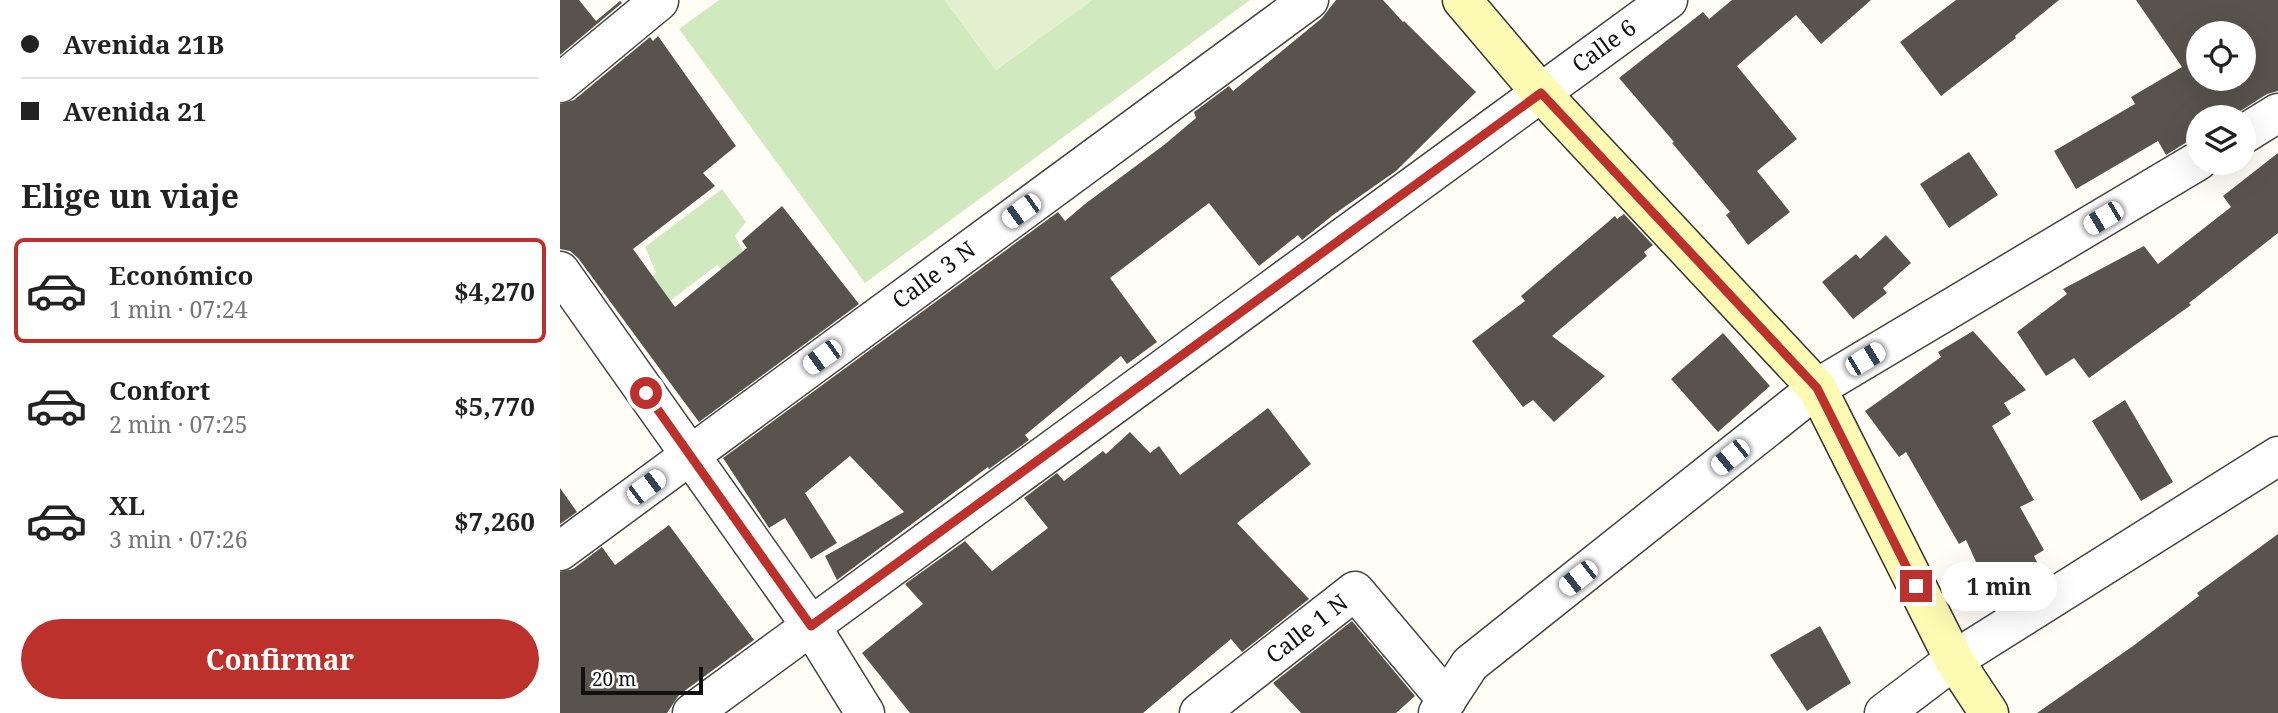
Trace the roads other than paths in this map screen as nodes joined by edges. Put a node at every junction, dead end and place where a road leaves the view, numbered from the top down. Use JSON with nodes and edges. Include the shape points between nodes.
{"nodes":[{"id":1,"x":1309,"y":0,"type":"edge"},
{"id":2,"x":1462,"y":0,"type":"edge"},
{"id":3,"x":1668,"y":0,"type":"edge"},
{"id":4,"x":659,"y":1,"type":"edge"},
{"id":5,"x":560,"y":83,"type":"edge"},
{"id":6,"x":1541,"y":93,"type":"junction"},
{"id":7,"x":2278,"y":113,"type":"edge"},
{"id":8,"x":2256,"y":127,"type":"edge"},
{"id":9,"x":2186,"y":168,"type":"edge"},
{"id":10,"x":560,"y":271,"type":"edge"},
{"id":11,"x":1817,"y":388,"type":"junction"},
{"id":12,"x":689,"y":455,"type":"junction"},
{"id":13,"x":2278,"y":456,"type":"edge"},
{"id":14,"x":560,"y":551,"type":"edge"},
{"id":15,"x":811,"y":626,"type":"junction"},
{"id":16,"x":1954,"y":660,"type":"junction"},
{"id":17,"x":1443,"y":706,"type":"edge"},
{"id":18,"x":692,"y":713,"type":"edge"},
{"id":19,"x":865,"y":713,"type":"edge"},
{"id":20,"x":1199,"y":713,"type":"edge"},
{"id":21,"x":1884,"y":713,"type":"edge"},
{"id":22,"x":1989,"y":713,"type":"edge"}],
"edges":[{"from":1,"to":12,"type":"street","name":"Calle 3 N"},
{"from":2,"to":6,"type":"main road"},
{"from":3,"to":6,"type":"street","name":"Calle 6"},
{"from":4,"to":5,"type":"street"},
{"from":6,"to":11,"type":"main road"},
{"from":6,"to":15,"type":"street","name":"Calle 6"},
{"from":7,"to":8,"type":"street"},
{"from":9,"to":11,"type":"street"},
{"from":10,"to":12,"type":"street"},
{"from":11,"to":16,"type":"main road"},
{"from":11,"to":17,"type":"street","via":[[1470,664]]},
{"from":12,"to":14,"type":"street","name":"Calle 3 N"},
{"from":12,"to":15,"type":"street"},
{"from":13,"to":16,"type":"street"},
{"from":15,"to":18,"type":"street","name":"Calle 6"},
{"from":15,"to":19,"type":"street"},
{"from":16,"to":21,"type":"street"},
{"from":16,"to":22,"type":"main road"},
{"from":17,"to":20,"type":"street","name":"Calle 1 N","via":[[1355,591]]}]}
